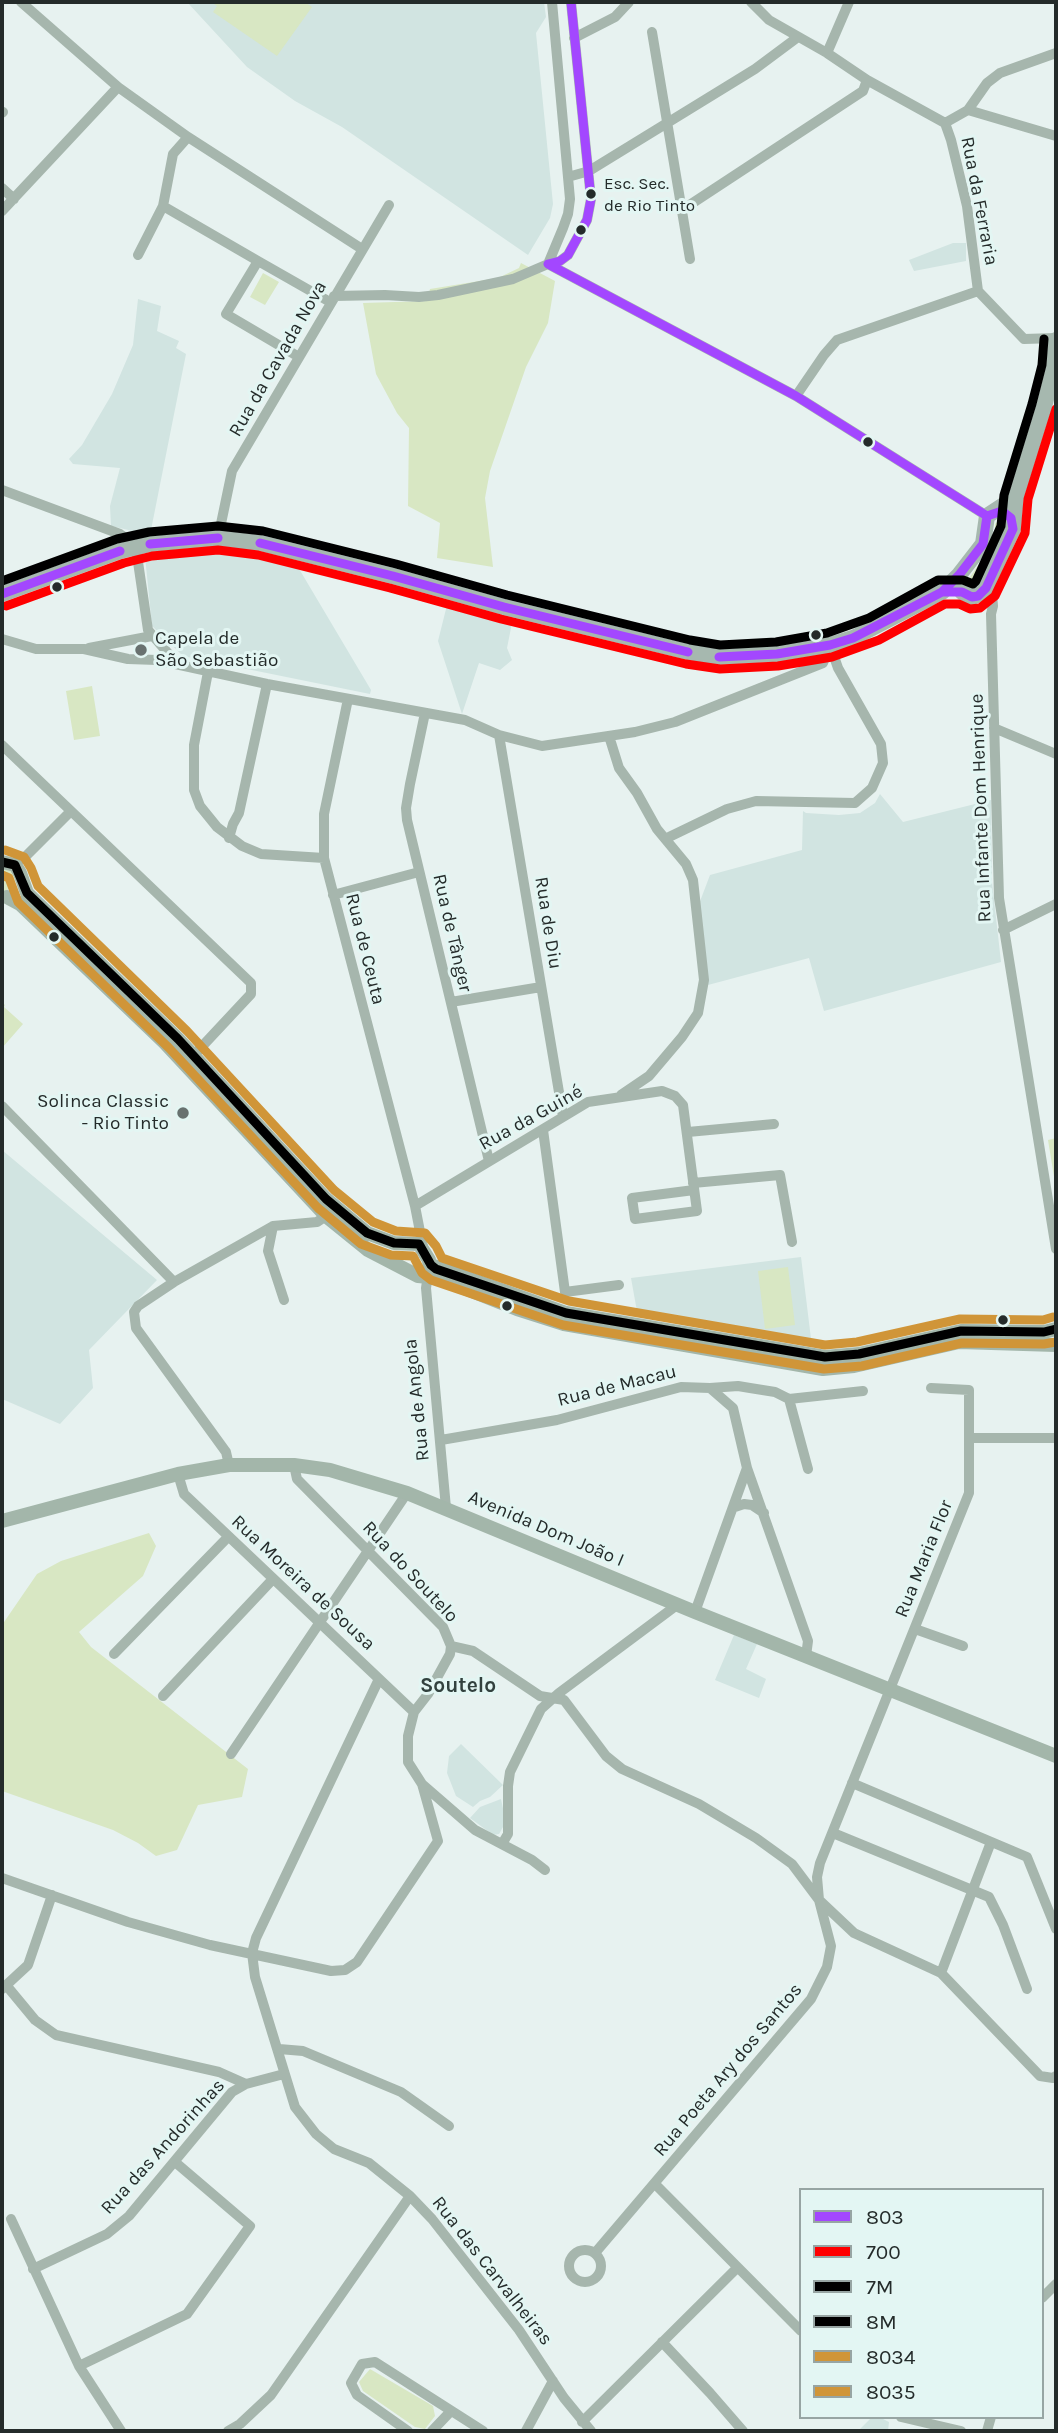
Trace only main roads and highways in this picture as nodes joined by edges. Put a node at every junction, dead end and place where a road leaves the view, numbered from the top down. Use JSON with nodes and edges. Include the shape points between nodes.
{"nodes":[{"id":1,"x":1056,"y":339,"type":"edge"},
{"id":2,"x":1055,"y":368,"type":"edge"},
{"id":3,"x":1016,"y":496,"type":"junction"},
{"id":4,"x":992,"y":514,"type":"junction"},
{"id":5,"x":1013,"y":523,"type":"junction"},
{"id":6,"x":964,"y":588,"type":"junction"},
{"id":7,"x":2,"y":594,"type":"edge"},
{"id":8,"x":16,"y":867,"type":"edge"},
{"id":9,"x":4,"y":898,"type":"edge"},
{"id":10,"x":426,"y":1276,"type":"junction"},
{"id":11,"x":1056,"y":1329,"type":"edge"},
{"id":12,"x":1056,"y":1344,"type":"edge"},
{"id":13,"x":2,"y":1521,"type":"edge"},
{"id":14,"x":1056,"y":1756,"type":"edge"}],
"edges":[{"from":1,"to":2,"type":"main road"},
{"from":2,"to":3,"type":"main road"},
{"from":3,"to":4,"type":"main road"},
{"from":3,"to":5,"type":"main road"},
{"from":4,"to":5,"type":"main road","via":[[1007,514]]},
{"from":4,"to":6,"type":"main road"},
{"from":5,"to":6,"type":"main road","via":[[983,593]]},
{"from":6,"to":7,"type":"main road","via":[[942,592],[874,629],[830,645],[719,657],[504,607],[274,546],[218,538],[150,544]]},
{"from":8,"to":9,"type":"main road","via":[[18,891]]},
{"from":8,"to":10,"type":"main road","name":"Rua de Angola","via":[[27,894],[194,1055],[326,1199],[379,1238],[417,1243],[405,1250],[406,1256]]},
{"from":9,"to":10,"type":"main road","via":[[20,904],[165,1042],[326,1216],[368,1250]]},
{"from":10,"to":11,"type":"main road","via":[[566,1313],[825,1357],[961,1331]]},
{"from":10,"to":12,"type":"main road","via":[[564,1324],[823,1369],[959,1342]]},
{"from":11,"to":12,"type":"main road"},
{"from":13,"to":14,"type":"main road","name":"Avenida Dom João I","via":[[229,1465],[330,1470],[446,1508]]}]}
